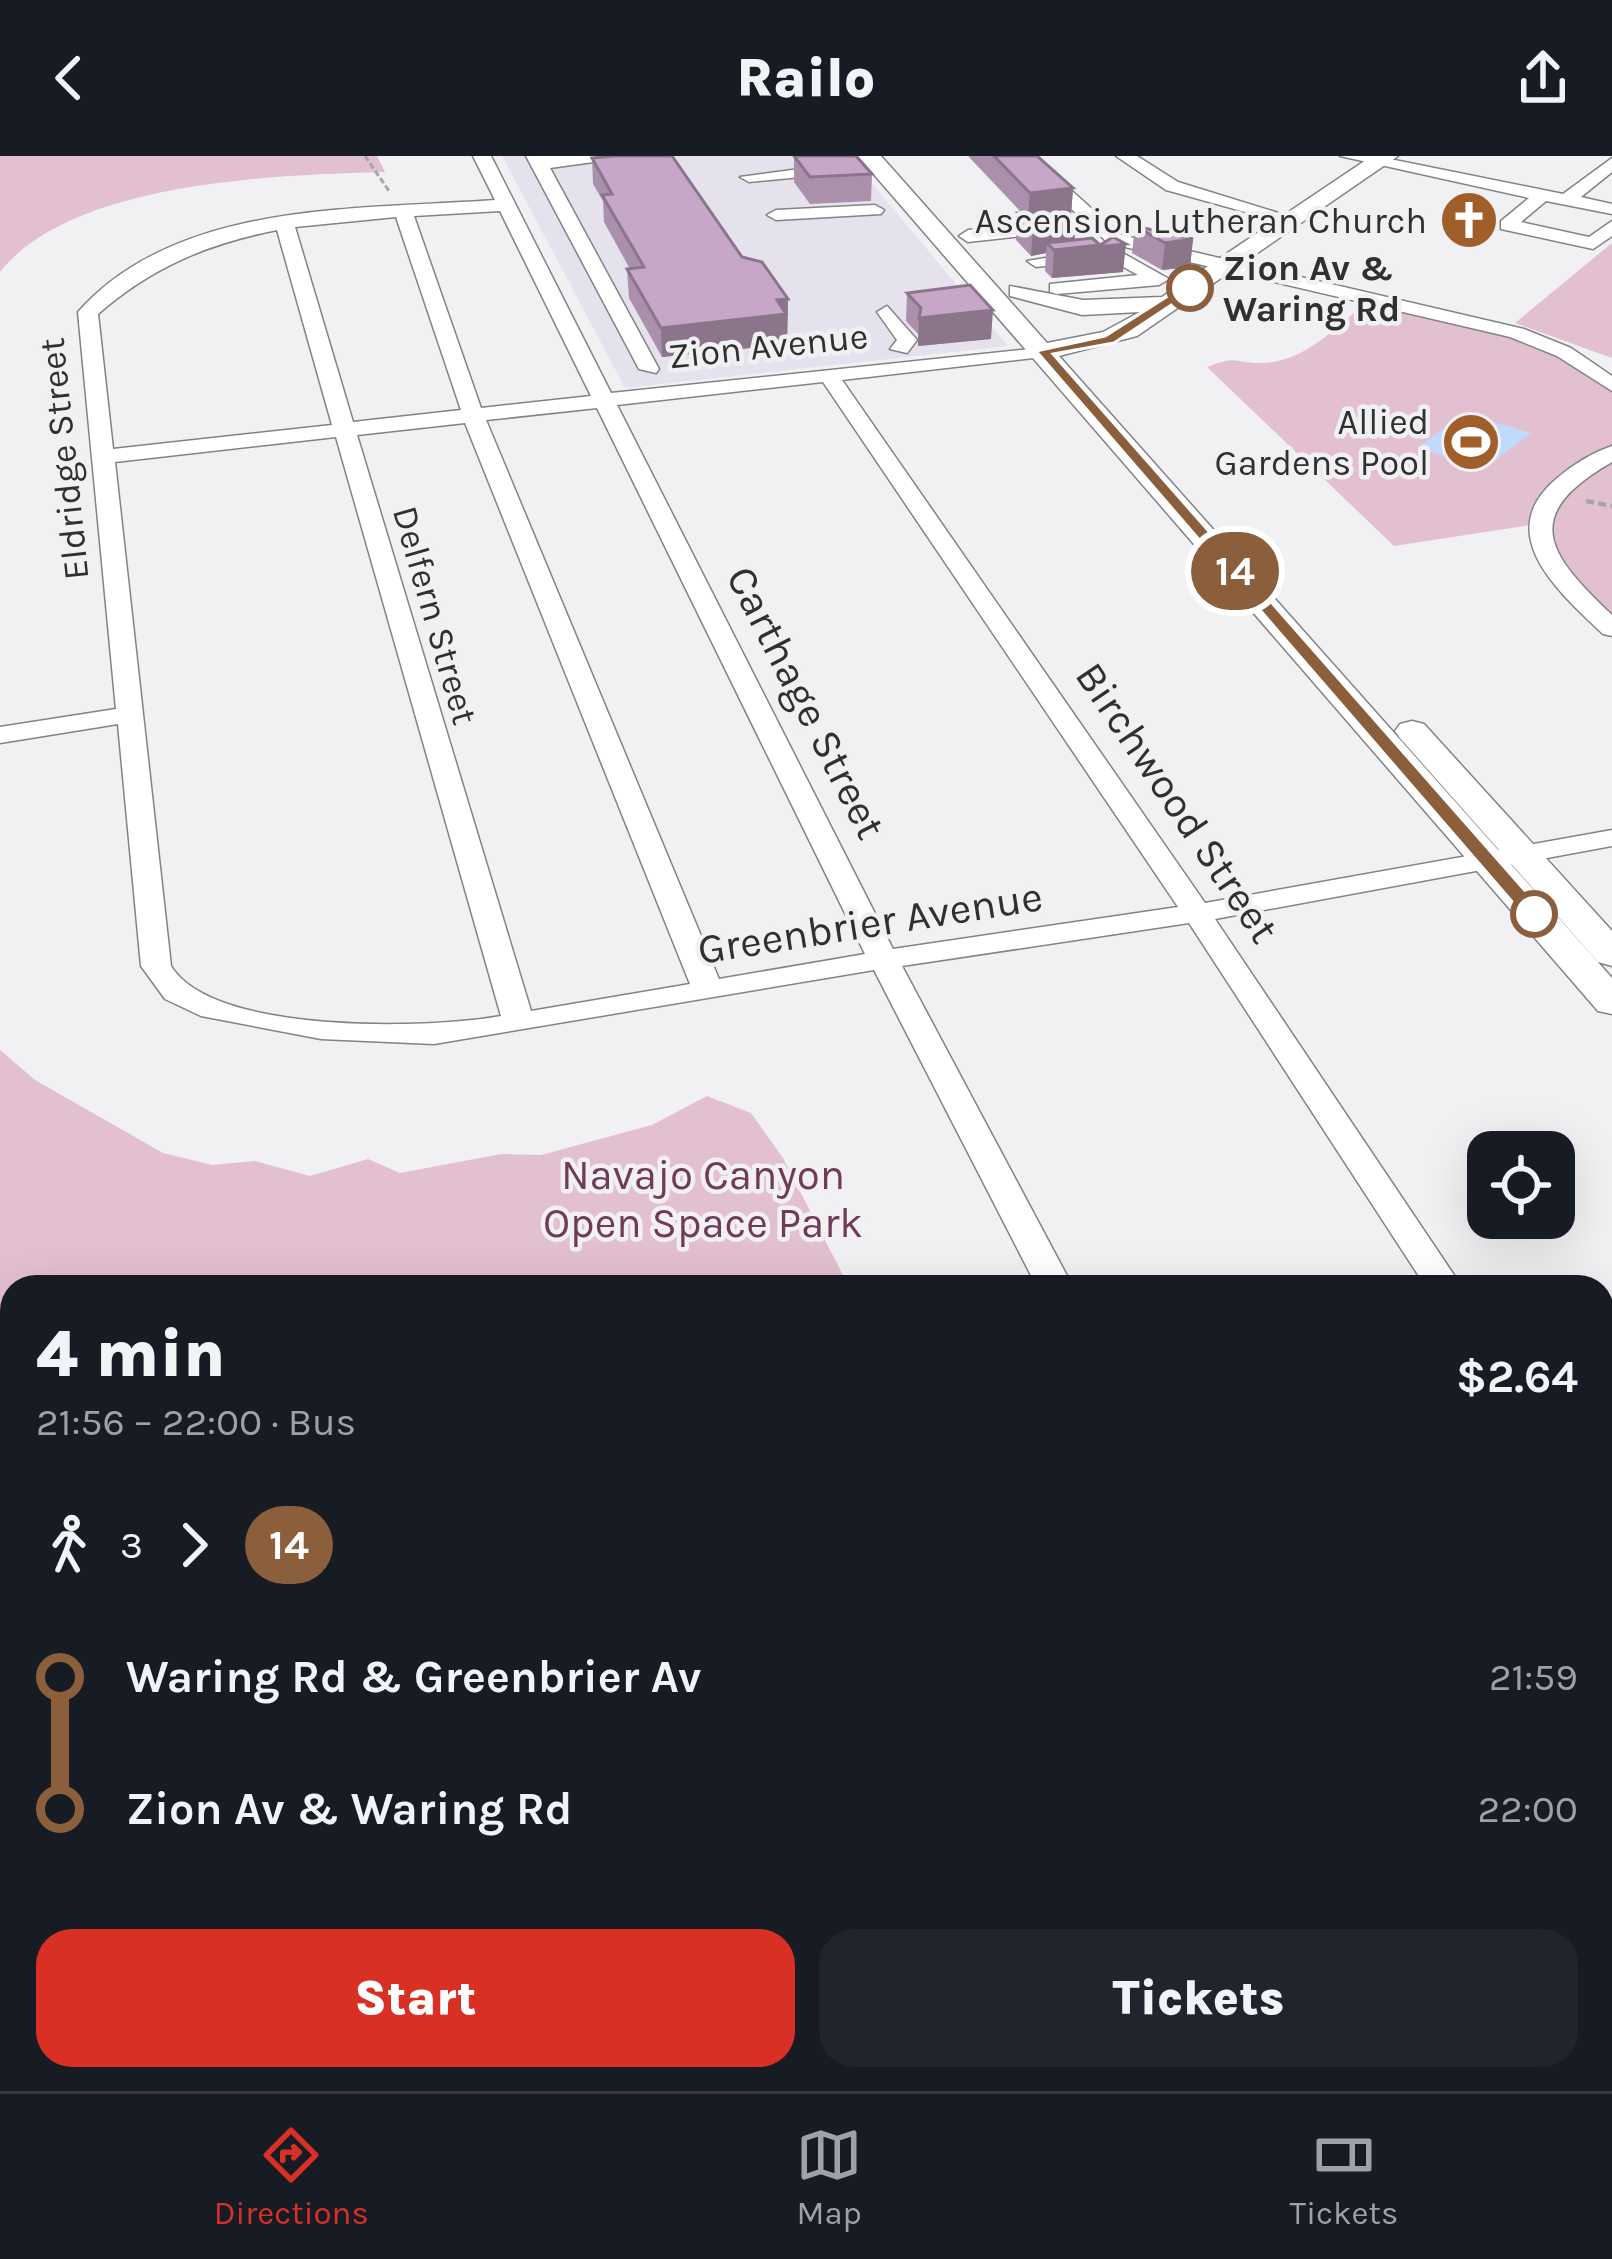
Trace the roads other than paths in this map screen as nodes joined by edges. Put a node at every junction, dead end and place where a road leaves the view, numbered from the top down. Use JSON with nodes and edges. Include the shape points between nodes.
{"nodes":[{"id":1,"x":482,"y":156,"type":"edge"},
{"id":2,"x":628,"y":156,"type":"edge"},
{"id":3,"x":897,"y":156,"type":"edge"},
{"id":4,"x":1023,"y":156,"type":"edge"},
{"id":5,"x":1125,"y":156,"type":"edge"},
{"id":6,"x":1349,"y":156,"type":"edge"},
{"id":7,"x":1383,"y":159,"type":"edge"},
{"id":8,"x":537,"y":160,"type":"edge"},
{"id":9,"x":859,"y":162,"type":"edge"},
{"id":10,"x":1612,"y":163,"type":"edge"},
{"id":11,"x":749,"y":177,"type":"dead end"},
{"id":12,"x":1543,"y":195,"type":"junction"},
{"id":13,"x":1568,"y":199,"type":"junction"},
{"id":14,"x":506,"y":205,"type":"junction"},
{"id":15,"x":875,"y":210,"type":"dead end"},
{"id":16,"x":404,"y":214,"type":"junction"},
{"id":17,"x":776,"y":215,"type":"dead end"},
{"id":18,"x":1292,"y":220,"type":"junction"},
{"id":19,"x":1611,"y":221,"type":"edge"},
{"id":20,"x":1096,"y":223,"type":"junction"},
{"id":21,"x":285,"y":226,"type":"junction"},
{"id":22,"x":1011,"y":232,"type":"junction"},
{"id":23,"x":968,"y":236,"type":"junction"},
{"id":24,"x":1115,"y":239,"type":"junction"},
{"id":25,"x":1036,"y":261,"type":"dead end"},
{"id":26,"x":1225,"y":264,"type":"junction"},
{"id":27,"x":1057,"y":288,"type":"dead end"},
{"id":28,"x":1018,"y":291,"type":"junction"},
{"id":29,"x":1173,"y":300,"type":"junction"},
{"id":30,"x":887,"y":312,"type":"dead end"},
{"id":31,"x":901,"y":349,"type":"dead end"},
{"id":32,"x":1056,"y":350,"type":"junction"},
{"id":33,"x":650,"y":369,"type":"dead end"},
{"id":34,"x":828,"y":374,"type":"junction"},
{"id":35,"x":1612,"y":385,"type":"edge"},
{"id":36,"x":603,"y":399,"type":"junction"},
{"id":37,"x":473,"y":415,"type":"junction"},
{"id":38,"x":345,"y":430,"type":"junction"},
{"id":39,"x":1612,"y":453,"type":"edge"},
{"id":40,"x":104,"y":457,"type":"junction"},
{"id":41,"x":1612,"y":629,"type":"edge"},
{"id":42,"x":127,"y":715,"type":"junction"},
{"id":43,"x":0,"y":734,"type":"edge"},
{"id":44,"x":1612,"y":838,"type":"edge"},
{"id":45,"x":1503,"y":855,"type":"junction"},
{"id":46,"x":1197,"y":914,"type":"junction"},
{"id":47,"x":1612,"y":954,"type":"edge"},
{"id":48,"x":887,"y":959,"type":"junction"},
{"id":49,"x":156,"y":965,"type":"joint"},
{"id":50,"x":708,"y":990,"type":"junction"},
{"id":51,"x":1612,"y":1002,"type":"edge"},
{"id":52,"x":519,"y":1024,"type":"junction"},
{"id":53,"x":1049,"y":1275,"type":"edge"},
{"id":54,"x":1436,"y":1275,"type":"edge"}],
"edges":[{"from":1,"to":14,"type":"street","name":"Carthage Street"},
{"from":2,"to":8,"type":"street"},
{"from":3,"to":23,"type":"main road"},
{"from":4,"to":20,"type":"street"},
{"from":5,"to":18,"type":"street","via":[[1172,186]]},
{"from":6,"to":7,"type":"street"},
{"from":7,"to":12,"type":"street"},
{"from":7,"to":18,"type":"main road","name":"Zion Avenue"},
{"from":8,"to":33,"type":"street"},
{"from":9,"to":11,"type":"street"},
{"from":9,"to":32,"type":"main road"},
{"from":10,"to":13,"type":"street"},
{"from":12,"to":13,"type":"street"},
{"from":12,"to":19,"type":"street","via":[[1507,225],[1593,243]]},
{"from":13,"to":19,"type":"street"},
{"from":14,"to":16,"type":"street","name":"Eldridge Street"},
{"from":14,"to":36,"type":"street","name":"Carthage Street"},
{"from":15,"to":17,"type":"street"},
{"from":16,"to":21,"type":"street","name":"Eldridge Street"},
{"from":16,"to":37,"type":"street"},
{"from":18,"to":26,"type":"main road","name":"Zion Avenue"},
{"from":20,"to":22,"type":"street"},
{"from":20,"to":24,"type":"street"},
{"from":21,"to":38,"type":"street","name":"Delfern Street"},
{"from":21,"to":40,"type":"street","name":"Eldridge Street","via":[[201,239],[88,312]]},
{"from":22,"to":23,"type":"street"},
{"from":22,"to":24,"type":"street"},
{"from":23,"to":28,"type":"main road"},
{"from":24,"to":26,"type":"street"},
{"from":25,"to":27,"type":"street","via":[[1112,253],[1159,279]]},
{"from":26,"to":29,"type":"main road","name":"Zion Avenue"},
{"from":26,"to":35,"type":"street","via":[[1539,340]]},
{"from":28,"to":29,"type":"main road","via":[[1105,310]]},
{"from":28,"to":32,"type":"main road"},
{"from":29,"to":32,"type":"main road","name":"Zion Avenue","via":[[1109,340]]},
{"from":30,"to":31,"type":"street","via":[[907,340]]},
{"from":32,"to":34,"type":"street","name":"Zion Avenue"},
{"from":32,"to":45,"type":"main road"},
{"from":34,"to":36,"type":"street","name":"Zion Avenue"},
{"from":34,"to":46,"type":"street","name":"Birchwood Street"},
{"from":36,"to":37,"type":"street","name":"Zion Avenue"},
{"from":36,"to":48,"type":"street","name":"Carthage Street"},
{"from":37,"to":38,"type":"street","name":"Zion Avenue"},
{"from":37,"to":50,"type":"street"},
{"from":38,"to":40,"type":"street","name":"Zion Avenue"},
{"from":38,"to":52,"type":"street","name":"Delfern Street"},
{"from":39,"to":41,"type":"street","via":[[1570,474],[1538,519],[1540,548],[1554,575]]},
{"from":40,"to":42,"type":"street","name":"Eldridge Street"},
{"from":42,"to":43,"type":"street"},
{"from":42,"to":49,"type":"street","name":"Eldridge Street"},
{"from":44,"to":45,"type":"street","name":"Greenbrier Avenue"},
{"from":45,"to":46,"type":"street","name":"Greenbrier Avenue"},
{"from":45,"to":47,"type":"main road"},
{"from":45,"to":51,"type":"main road"},
{"from":46,"to":48,"type":"street","name":"Greenbrier Avenue"},
{"from":46,"to":54,"type":"street","name":"Birchwood Street"},
{"from":48,"to":50,"type":"street","name":"Greenbrier Avenue"},
{"from":48,"to":53,"type":"street","name":"Carthage Street"},
{"from":49,"to":52,"type":"street","name":"Greenbrier Avenue","via":[[183,998],[221,1012],[397,1035]]},
{"from":50,"to":52,"type":"street","name":"Greenbrier Avenue"}]}
